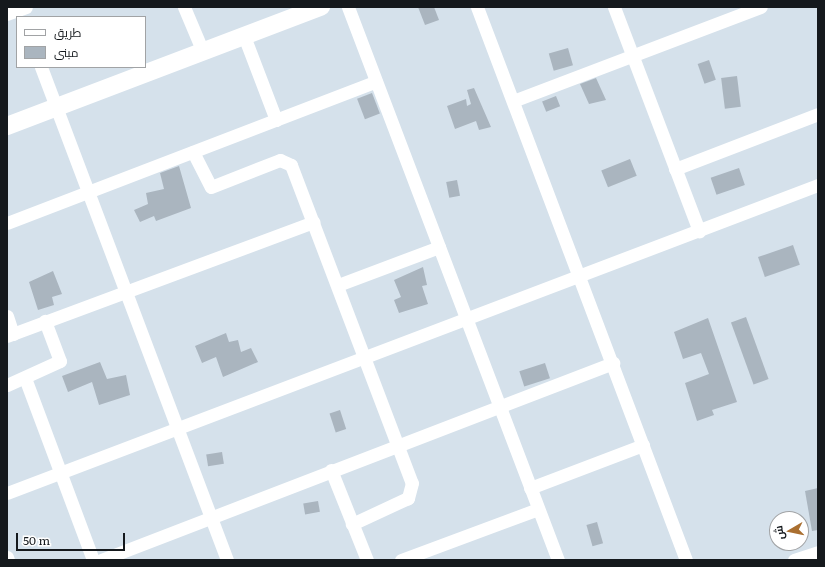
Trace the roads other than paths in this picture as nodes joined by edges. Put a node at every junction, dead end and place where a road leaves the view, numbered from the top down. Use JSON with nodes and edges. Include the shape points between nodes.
{"nodes":[{"id":1,"x":184,"y":7,"type":"edge"},
{"id":2,"x":321,"y":7,"type":"edge"},
{"id":3,"x":348,"y":7,"type":"edge"},
{"id":4,"x":478,"y":7,"type":"edge"},
{"id":5,"x":614,"y":7,"type":"edge"},
{"id":6,"x":761,"y":7,"type":"edge"},
{"id":7,"x":21,"y":10,"type":"edge"},
{"id":8,"x":7,"y":14,"type":"edge"},
{"id":9,"x":244,"y":36,"type":"junction"},
{"id":10,"x":203,"y":52,"type":"junction"},
{"id":11,"x":633,"y":55,"type":"junction"},
{"id":12,"x":41,"y":68,"type":"edge"},
{"id":13,"x":376,"y":81,"type":"junction"},
{"id":14,"x":513,"y":101,"type":"junction"},
{"id":15,"x":56,"y":108,"type":"junction"},
{"id":16,"x":818,"y":114,"type":"edge"},
{"id":17,"x":276,"y":120,"type":"junction"},
{"id":18,"x":7,"y":126,"type":"edge"},
{"id":19,"x":193,"y":152,"type":"junction"},
{"id":20,"x":675,"y":169,"type":"junction"},
{"id":21,"x":818,"y":185,"type":"edge"},
{"id":22,"x":89,"y":192,"type":"junction"},
{"id":23,"x":314,"y":222,"type":"junction"},
{"id":24,"x":7,"y":223,"type":"edge"},
{"id":25,"x":699,"y":230,"type":"junction"},
{"id":26,"x":439,"y":247,"type":"junction"},
{"id":27,"x":579,"y":276,"type":"junction"},
{"id":28,"x":338,"y":284,"type":"junction"},
{"id":29,"x":127,"y":293,"type":"junction"},
{"id":30,"x":7,"y":316,"type":"edge"},
{"id":31,"x":466,"y":319,"type":"junction"},
{"id":32,"x":46,"y":321,"type":"junction"},
{"id":33,"x":10,"y":335,"type":"edge"},
{"id":34,"x":366,"y":357,"type":"junction"},
{"id":35,"x":613,"y":363,"type":"junction"},
{"id":36,"x":25,"y":378,"type":"junction"},
{"id":37,"x":7,"y":385,"type":"edge"},
{"id":38,"x":499,"y":405,"type":"junction"},
{"id":39,"x":177,"y":429,"type":"junction"},
{"id":40,"x":400,"y":445,"type":"junction"},
{"id":41,"x":643,"y":445,"type":"junction"},
{"id":42,"x":331,"y":470,"type":"junction"},
{"id":43,"x":60,"y":473,"type":"junction"},
{"id":44,"x":530,"y":488,"type":"junction"},
{"id":45,"x":7,"y":493,"type":"edge"},
{"id":46,"x":538,"y":508,"type":"junction"},
{"id":47,"x":210,"y":517,"type":"junction"},
{"id":48,"x":352,"y":524,"type":"junction"},
{"id":49,"x":818,"y":552,"type":"edge"},
{"id":50,"x":93,"y":560,"type":"edge"},
{"id":51,"x":101,"y":560,"type":"edge"},
{"id":52,"x":227,"y":560,"type":"edge"},
{"id":53,"x":367,"y":560,"type":"edge"},
{"id":54,"x":401,"y":560,"type":"edge"},
{"id":55,"x":558,"y":560,"type":"edge"},
{"id":56,"x":686,"y":560,"type":"edge"},
{"id":57,"x":794,"y":560,"type":"edge"}],
"edges":[{"from":1,"to":10,"type":"street"},
{"from":2,"to":9,"type":"street"},
{"from":3,"to":13,"type":"street"},
{"from":4,"to":14,"type":"street"},
{"from":5,"to":11,"type":"street"},
{"from":6,"to":11,"type":"street"},
{"from":7,"to":8,"type":"street"},
{"from":9,"to":10,"type":"street"},
{"from":9,"to":17,"type":"street"},
{"from":10,"to":15,"type":"street"},
{"from":11,"to":14,"type":"street"},
{"from":11,"to":20,"type":"street"},
{"from":12,"to":15,"type":"street"},
{"from":13,"to":17,"type":"street"},
{"from":13,"to":26,"type":"street"},
{"from":14,"to":27,"type":"street"},
{"from":15,"to":18,"type":"street"},
{"from":15,"to":22,"type":"street"},
{"from":16,"to":20,"type":"street"},
{"from":17,"to":19,"type":"street"},
{"from":19,"to":22,"type":"street"},
{"from":19,"to":23,"type":"street","via":[[211,188],[287,160]]},
{"from":20,"to":25,"type":"street"},
{"from":21,"to":25,"type":"street"},
{"from":22,"to":24,"type":"street"},
{"from":22,"to":29,"type":"street"},
{"from":23,"to":28,"type":"street"},
{"from":23,"to":29,"type":"street"},
{"from":25,"to":27,"type":"street"},
{"from":26,"to":28,"type":"street"},
{"from":26,"to":31,"type":"street"},
{"from":27,"to":31,"type":"street"},
{"from":27,"to":35,"type":"street"},
{"from":28,"to":34,"type":"street"},
{"from":29,"to":32,"type":"street"},
{"from":29,"to":39,"type":"street"},
{"from":30,"to":33,"type":"street"},
{"from":31,"to":34,"type":"street"},
{"from":31,"to":38,"type":"street"},
{"from":32,"to":33,"type":"street"},
{"from":32,"to":36,"type":"street","via":[[60,361]]},
{"from":34,"to":39,"type":"street"},
{"from":34,"to":40,"type":"street"},
{"from":35,"to":38,"type":"street"},
{"from":35,"to":41,"type":"street"},
{"from":36,"to":37,"type":"street"},
{"from":36,"to":43,"type":"street"},
{"from":38,"to":40,"type":"street"},
{"from":38,"to":44,"type":"street"},
{"from":39,"to":43,"type":"street"},
{"from":39,"to":47,"type":"street"},
{"from":40,"to":42,"type":"street"},
{"from":40,"to":48,"type":"street","via":[[412,492],[408,498]]},
{"from":41,"to":44,"type":"street"},
{"from":41,"to":56,"type":"street"},
{"from":42,"to":47,"type":"street"},
{"from":42,"to":48,"type":"street"},
{"from":43,"to":45,"type":"street"},
{"from":43,"to":50,"type":"street"},
{"from":44,"to":46,"type":"street"},
{"from":46,"to":54,"type":"street"},
{"from":46,"to":55,"type":"street"},
{"from":47,"to":51,"type":"street"},
{"from":47,"to":52,"type":"street"},
{"from":48,"to":53,"type":"street"},
{"from":49,"to":57,"type":"street"}]}
